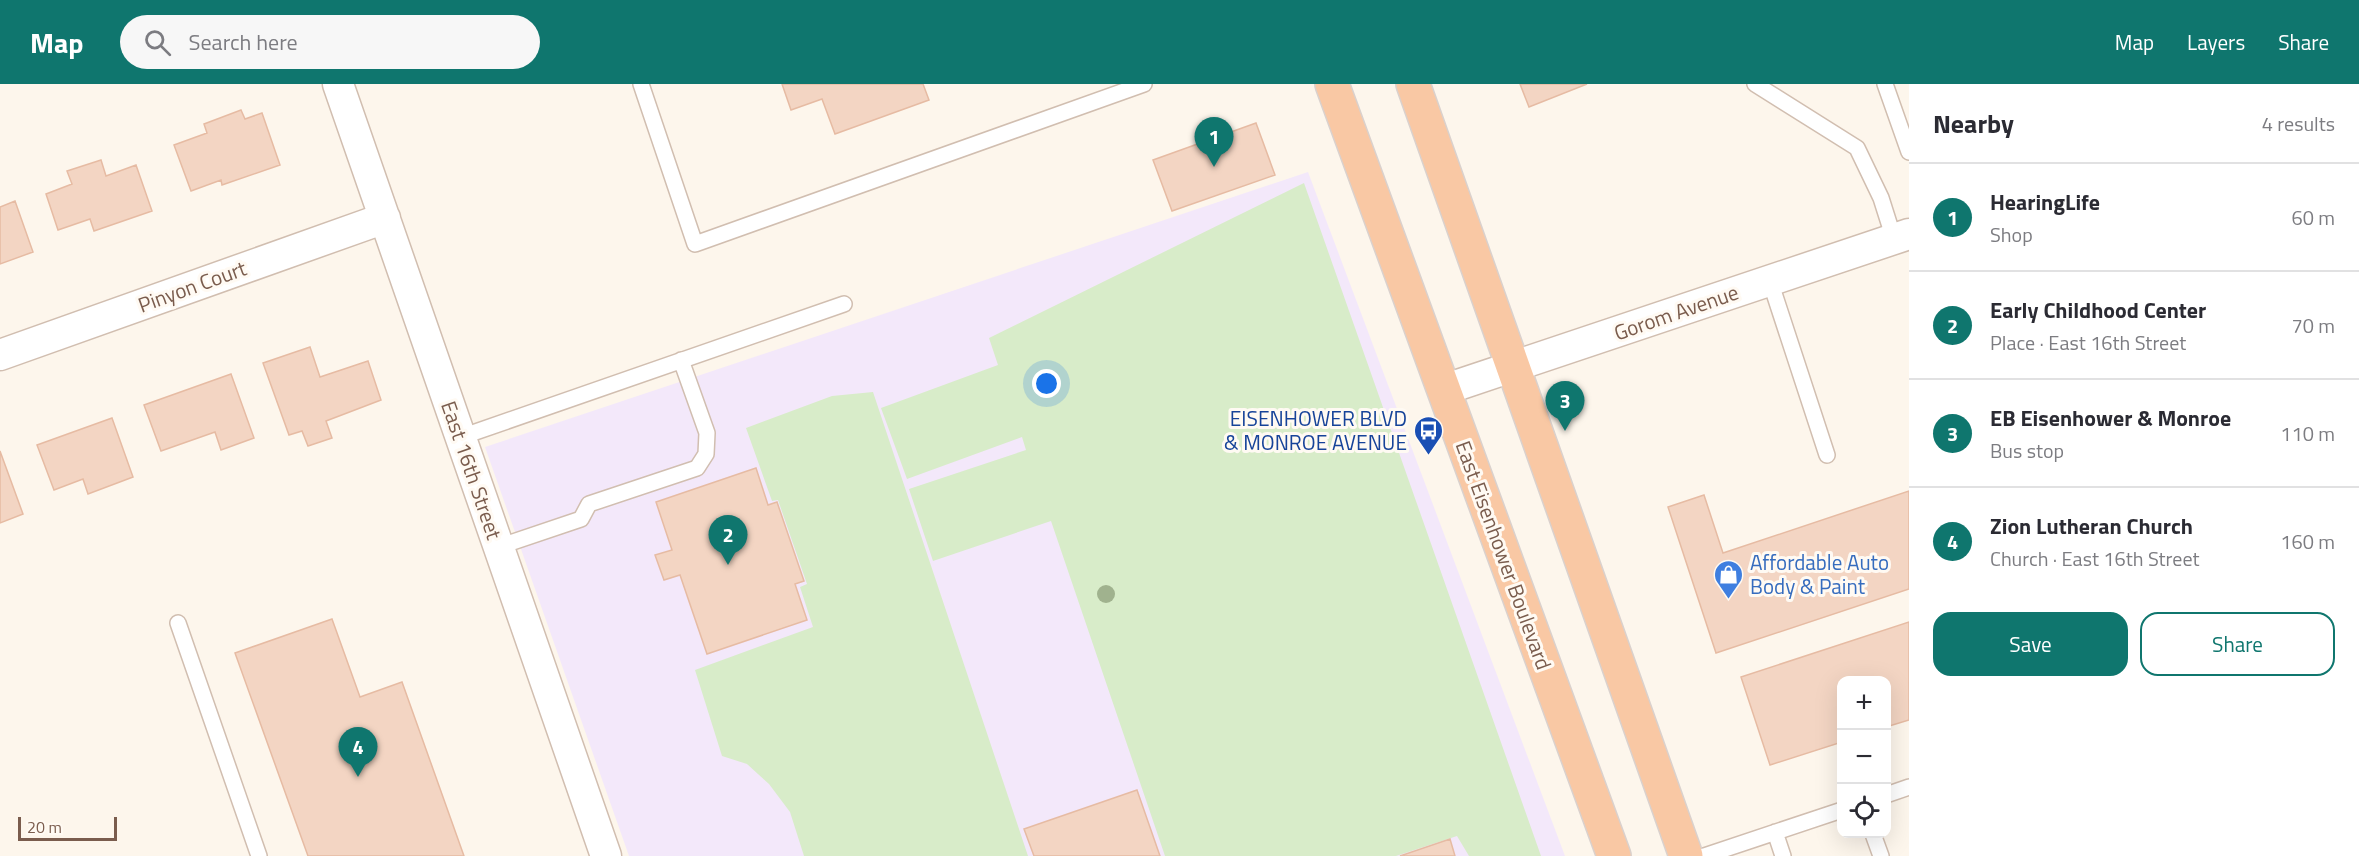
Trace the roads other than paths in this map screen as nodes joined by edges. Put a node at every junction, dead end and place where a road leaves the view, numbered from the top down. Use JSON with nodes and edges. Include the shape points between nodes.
{"nodes":[{"id":1,"x":339,"y":84,"type":"edge"},
{"id":2,"x":641,"y":84,"type":"edge"},
{"id":3,"x":1144,"y":84,"type":"edge"},
{"id":4,"x":1332,"y":84,"type":"edge"},
{"id":5,"x":1413,"y":84,"type":"edge"},
{"id":6,"x":1755,"y":84,"type":"edge"},
{"id":7,"x":1885,"y":84,"type":"edge"},
{"id":8,"x":1909,"y":152,"type":"edge"},
{"id":9,"x":385,"y":218,"type":"junction"},
{"id":10,"x":1901,"y":237,"type":"edge"},
{"id":11,"x":1770,"y":281,"type":"junction"},
{"id":12,"x":844,"y":304,"type":"dead end"},
{"id":13,"x":0,"y":355,"type":"edge"},
{"id":14,"x":681,"y":360,"type":"junction"},
{"id":15,"x":1514,"y":367,"type":"junction"},
{"id":16,"x":1443,"y":390,"type":"junction"},
{"id":17,"x":461,"y":437,"type":"junction"},
{"id":18,"x":1827,"y":455,"type":"dead end"},
{"id":19,"x":498,"y":547,"type":"junction"},
{"id":20,"x":178,"y":623,"type":"dead end"},
{"id":21,"x":1909,"y":787,"type":"edge"},
{"id":22,"x":1891,"y":794,"type":"edge"},
{"id":23,"x":1837,"y":812,"type":"edge"},
{"id":24,"x":1775,"y":832,"type":"junction"},
{"id":25,"x":1874,"y":838,"type":"edge"},
{"id":26,"x":259,"y":856,"type":"edge"},
{"id":27,"x":606,"y":856,"type":"edge"},
{"id":28,"x":1614,"y":856,"type":"edge"},
{"id":29,"x":1686,"y":856,"type":"edge"},
{"id":30,"x":1704,"y":856,"type":"edge"},
{"id":31,"x":1784,"y":856,"type":"edge"},
{"id":32,"x":1881,"y":856,"type":"edge"}],
"edges":[{"from":1,"to":9,"type":"street","name":"East 16th Street"},
{"from":2,"to":3,"type":"lane","via":[[695,244]]},
{"from":4,"to":16,"type":"highway","name":"East Eisenhower Boulevard"},
{"from":5,"to":15,"type":"highway"},
{"from":6,"to":10,"type":"lane","via":[[1857,148]]},
{"from":7,"to":8,"type":"lane"},
{"from":9,"to":13,"type":"street","name":"Pinyon Court"},
{"from":9,"to":17,"type":"street","name":"East 16th Street"},
{"from":10,"to":11,"type":"street","name":"Gorom Avenue"},
{"from":11,"to":15,"type":"street","name":"Gorom Avenue"},
{"from":11,"to":18,"type":"lane"},
{"from":12,"to":14,"type":"lane"},
{"from":14,"to":17,"type":"lane"},
{"from":14,"to":19,"type":"lane","via":[[707,433],[706,454],[697,468],[589,504],[580,519]]},
{"from":15,"to":16,"type":"street","name":"Gorom Avenue"},
{"from":15,"to":29,"type":"highway"},
{"from":16,"to":28,"type":"highway","name":"East Eisenhower Boulevard"},
{"from":17,"to":19,"type":"street","name":"East 16th Street"},
{"from":19,"to":27,"type":"street","name":"East 16th Street"},
{"from":20,"to":26,"type":"lane"},
{"from":21,"to":22,"type":"lane"},
{"from":23,"to":24,"type":"lane"},
{"from":24,"to":30,"type":"lane"},
{"from":24,"to":31,"type":"lane"},
{"from":25,"to":32,"type":"lane"}]}
